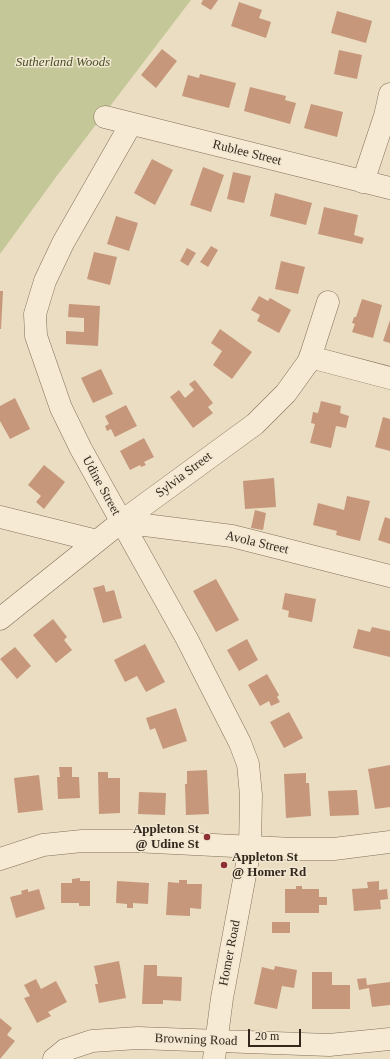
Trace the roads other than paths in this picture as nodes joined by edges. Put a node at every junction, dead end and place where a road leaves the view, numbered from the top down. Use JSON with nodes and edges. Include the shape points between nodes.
{"nodes":[{"id":1,"x":390,"y":94,"type":"edge"},
{"id":2,"x":105,"y":117,"type":"dead end"},
{"id":3,"x":131,"y":124,"type":"junction"},
{"id":4,"x":363,"y":182,"type":"junction"},
{"id":5,"x":390,"y":188,"type":"edge"},
{"id":6,"x":328,"y":302,"type":"dead end"},
{"id":7,"x":310,"y":357,"type":"junction"},
{"id":8,"x":390,"y":378,"type":"edge"},
{"id":9,"x":0,"y":517,"type":"edge"},
{"id":10,"x":121,"y":522,"type":"junction"},
{"id":11,"x":97,"y":541,"type":"junction"},
{"id":12,"x":390,"y":576,"type":"edge"},
{"id":13,"x":0,"y":619,"type":"edge"},
{"id":14,"x":390,"y":842,"type":"edge"},
{"id":15,"x":250,"y":848,"type":"junction"},
{"id":16,"x":0,"y":859,"type":"edge"},
{"id":17,"x":390,"y":1039,"type":"edge"},
{"id":18,"x":215,"y":1050,"type":"edge"},
{"id":19,"x":54,"y":1059,"type":"edge"}],
"edges":[{"from":1,"to":4,"type":"street"},
{"from":2,"to":3,"type":"street","name":"Rublee Street"},
{"from":3,"to":4,"type":"street","name":"Rublee Street"},
{"from":3,"to":10,"type":"street","name":"Udine Street","via":[[63,243],[45,281],[35,314],[36,336],[61,408],[80,449]]},
{"from":4,"to":5,"type":"street","name":"Rublee Street"},
{"from":6,"to":7,"type":"street","name":"Sylvia Street"},
{"from":7,"to":8,"type":"street"},
{"from":7,"to":10,"type":"street","name":"Sylvia Street","via":[[286,393],[254,424]]},
{"from":9,"to":11,"type":"street"},
{"from":10,"to":11,"type":"street","name":"Sylvia Street"},
{"from":10,"to":12,"type":"street","name":"Avola Street","via":[[232,536]]},
{"from":10,"to":15,"type":"street","name":"Udine Street","via":[[187,639],[243,750],[250,778]]},
{"from":11,"to":13,"type":"street","name":"Sylvia Street"},
{"from":14,"to":15,"type":"street","via":[[322,849]]},
{"from":15,"to":16,"type":"street","via":[[134,841],[82,841],[43,845]]},
{"from":15,"to":18,"type":"street","name":"Homer Road"},
{"from":17,"to":18,"type":"street","name":"Browning Road","via":[[329,1045]]},
{"from":18,"to":19,"type":"street","name":"Browning Road","via":[[138,1038],[92,1041],[64,1050]]}]}
